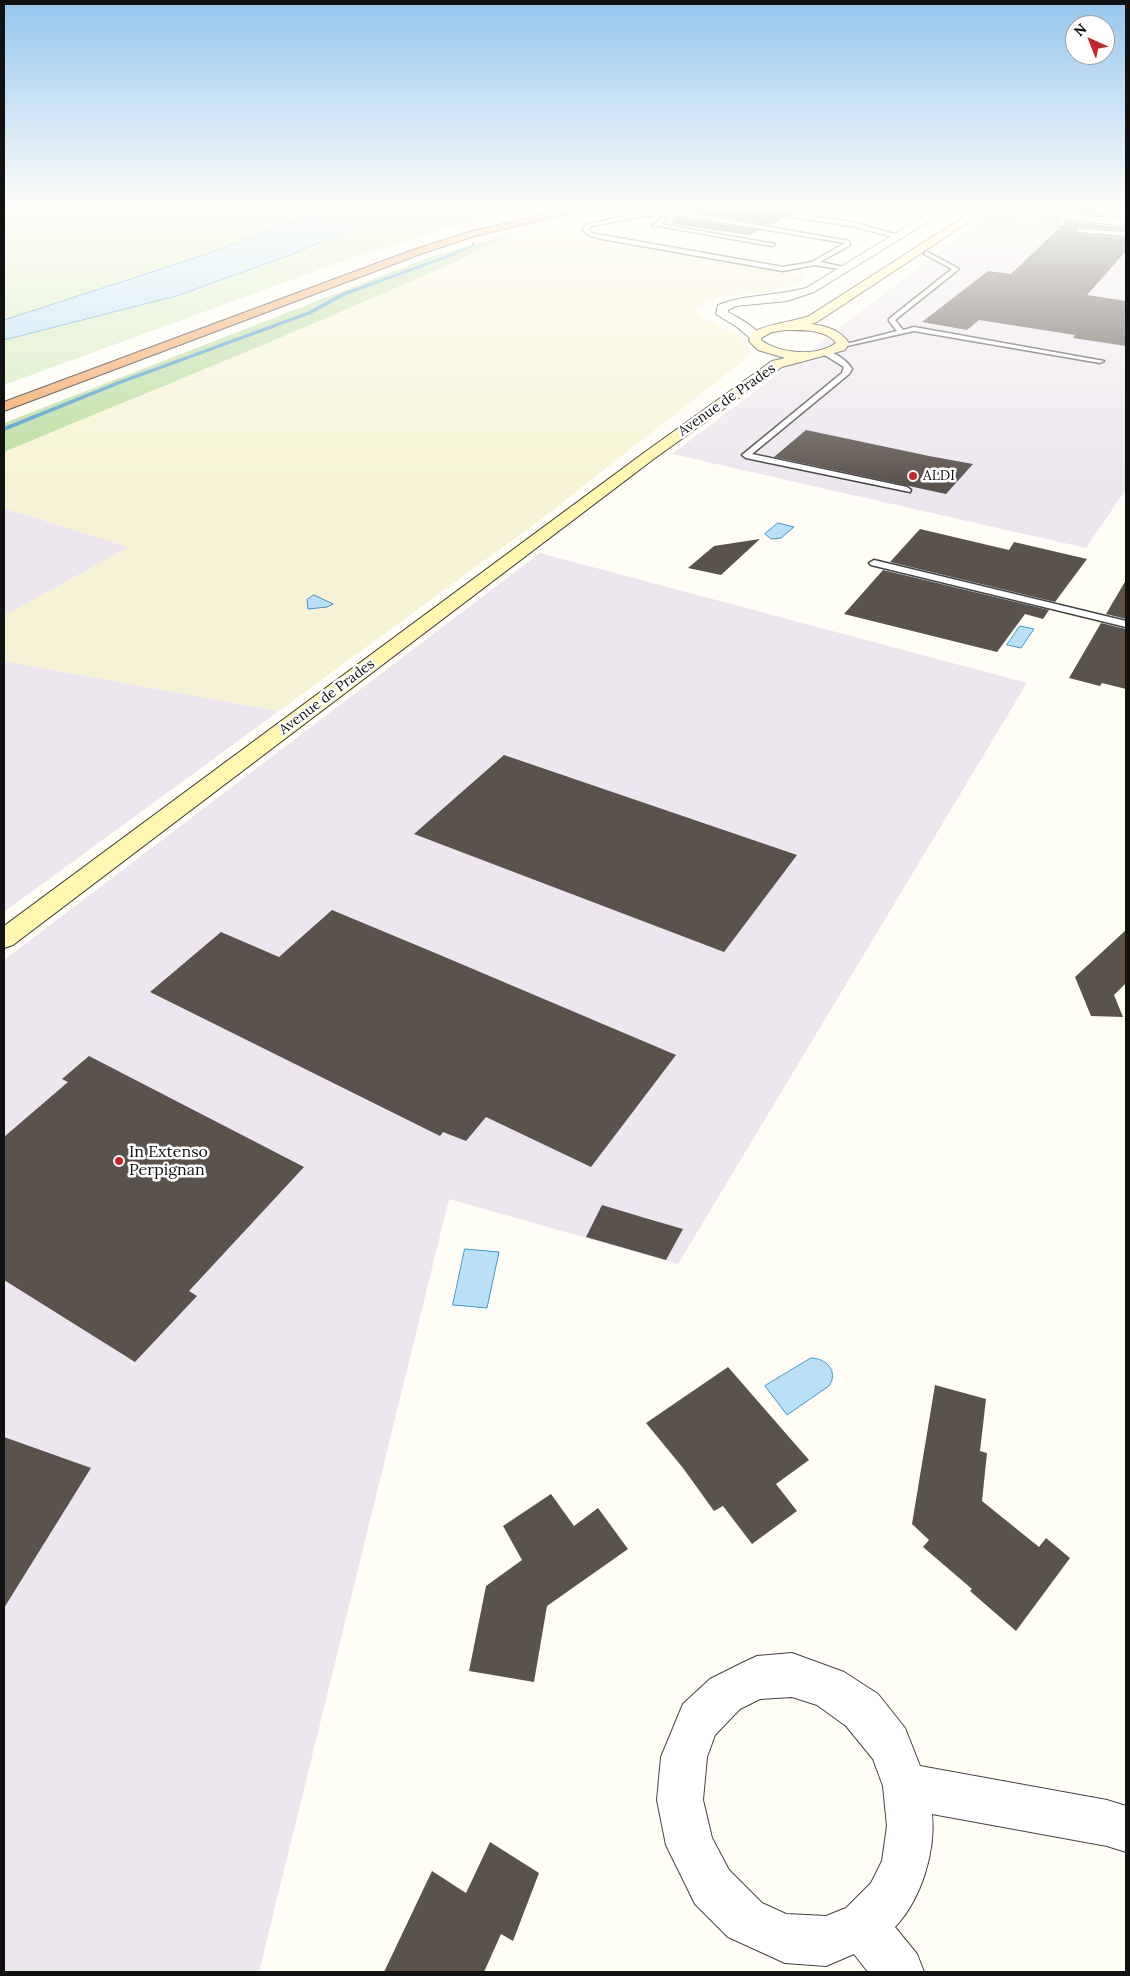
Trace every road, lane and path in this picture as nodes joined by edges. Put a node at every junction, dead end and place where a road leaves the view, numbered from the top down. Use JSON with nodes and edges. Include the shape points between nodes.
{"nodes":[{"id":1,"x":265,"y":299,"type":"edge"},
{"id":2,"x":289,"y":299,"type":"edge"},
{"id":3,"x":767,"y":299,"type":"edge"},
{"id":4,"x":844,"y":299,"type":"edge"},
{"id":5,"x":860,"y":299,"type":"edge"},
{"id":6,"x":917,"y":299,"type":"edge"},
{"id":7,"x":741,"y":324,"type":"junction"},
{"id":8,"x":792,"y":326,"type":"junction"},
{"id":9,"x":768,"y":329,"type":"junction"},
{"id":10,"x":822,"y":329,"type":"junction"},
{"id":11,"x":902,"y":332,"type":"junction"},
{"id":12,"x":755,"y":336,"type":"junction"},
{"id":13,"x":844,"y":338,"type":"junction"},
{"id":14,"x":876,"y":338,"type":"junction"},
{"id":15,"x":767,"y":349,"type":"junction"},
{"id":16,"x":826,"y":352,"type":"junction"},
{"id":17,"x":809,"y":355,"type":"junction"},
{"id":18,"x":754,"y":361,"type":"dead end"},
{"id":19,"x":1100,"y":361,"type":"dead end"},
{"id":20,"x":740,"y":373,"type":"dead end"},
{"id":21,"x":4,"y":396,"type":"edge"},
{"id":22,"x":4,"y":407,"type":"edge"},
{"id":23,"x":650,"y":455,"type":"junction"},
{"id":24,"x":907,"y":490,"type":"dead end"},
{"id":25,"x":874,"y":563,"type":"dead end"},
{"id":26,"x":1126,"y":624,"type":"edge"},
{"id":27,"x":4,"y":939,"type":"edge"},
{"id":28,"x":906,"y":1786,"type":"junction"},
{"id":29,"x":1126,"y":1829,"type":"edge"},
{"id":30,"x":863,"y":1926,"type":"junction"},
{"id":31,"x":899,"y":1972,"type":"edge"}],
"edges":[{"from":1,"to":21,"type":"highway"},
{"from":2,"to":22,"type":"highway"},
{"from":3,"to":7,"type":"street","via":[[734,303],[722,308],[722,314]]},
{"from":4,"to":8,"type":"main road","via":[[813,319]]},
{"from":5,"to":10,"type":"main road"},
{"from":6,"to":11,"type":"lane","via":[[891,320]]},
{"from":7,"to":9,"type":"street"},
{"from":7,"to":12,"type":"street"},
{"from":8,"to":9,"type":"main road"},
{"from":8,"to":10,"type":"main road"},
{"from":9,"to":12,"type":"main road"},
{"from":10,"to":13,"type":"main road"},
{"from":11,"to":14,"type":"lane"},
{"from":11,"to":19,"type":"lane","via":[[914,329]]},
{"from":12,"to":15,"type":"main road","via":[[759,345]]},
{"from":13,"to":14,"type":"lane"},
{"from":13,"to":14,"type":"lane"},
{"from":13,"to":16,"type":"main road"},
{"from":15,"to":17,"type":"main road"},
{"from":15,"to":18,"type":"main road","name":"Avenue de Prades"},
{"from":16,"to":17,"type":"main road"},
{"from":16,"to":24,"type":"lane","via":[[847,366],[845,374],[746,455]]},
{"from":17,"to":23,"type":"main road","name":"Avenue de Prades","via":[[777,364]]},
{"from":20,"to":23,"type":"main road","name":"Avenue de Prades"},
{"from":23,"to":27,"type":"main road","name":"Avenue de Prades"},
{"from":25,"to":26,"type":"lane"},
{"from":28,"to":29,"type":"street"},
{"from":28,"to":30,"type":"street","via":[[910,1826],[905,1865],[888,1900]]},
{"from":28,"to":30,"type":"street","via":[[889,1744],[862,1710],[829,1687],[792,1675],[757,1678],[725,1694],[699,1720],[684,1758],[680,1800],[690,1845],[712,1887],[745,1920],[784,1938],[818,1940]]},
{"from":30,"to":31,"type":"street"}]}
